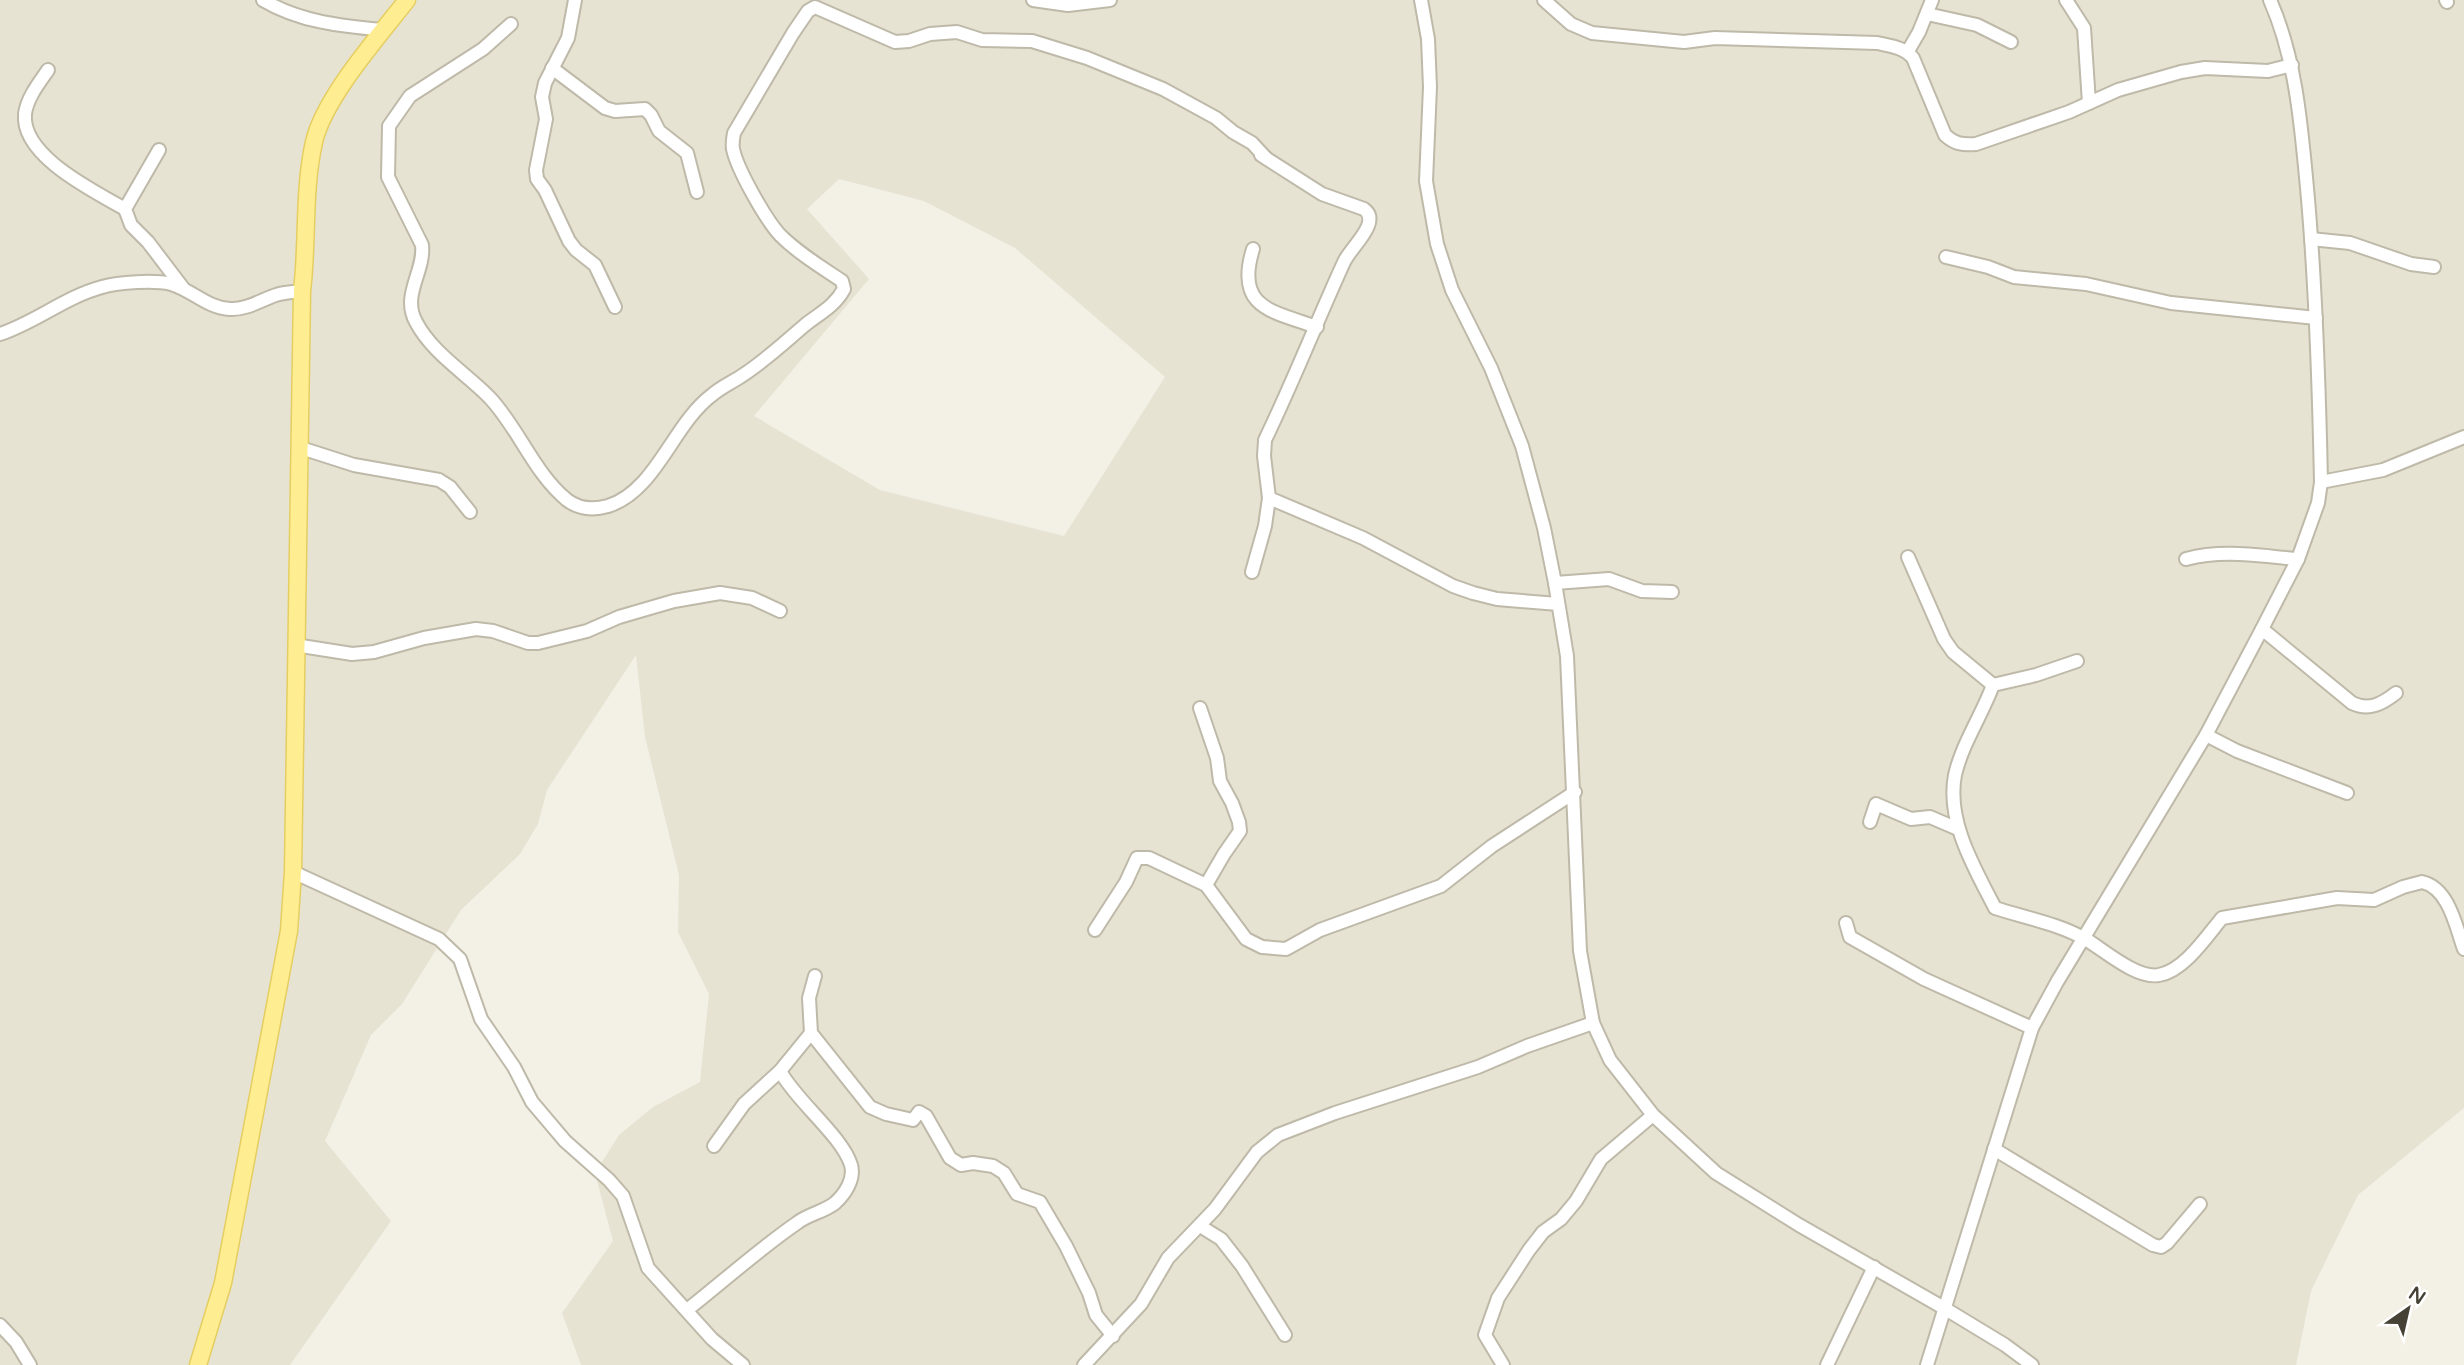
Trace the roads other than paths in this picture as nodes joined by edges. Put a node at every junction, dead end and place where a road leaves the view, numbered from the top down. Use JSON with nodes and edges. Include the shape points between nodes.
{"nodes":[{"id":1,"x":263,"y":0,"type":"edge"},
{"id":2,"x":407,"y":0,"type":"edge"},
{"id":3,"x":575,"y":0,"type":"edge"},
{"id":4,"x":1033,"y":0,"type":"edge"},
{"id":5,"x":1110,"y":0,"type":"edge"},
{"id":6,"x":1422,"y":0,"type":"edge"},
{"id":7,"x":1544,"y":0,"type":"edge"},
{"id":8,"x":1932,"y":0,"type":"edge"},
{"id":9,"x":2066,"y":0,"type":"edge"},
{"id":10,"x":2270,"y":0,"type":"edge"},
{"id":11,"x":805,"y":5,"type":"edge"},
{"id":12,"x":1927,"y":14,"type":"junction"},
{"id":13,"x":511,"y":24,"type":"dead end"},
{"id":14,"x":384,"y":30,"type":"junction"},
{"id":15,"x":2011,"y":42,"type":"dead end"},
{"id":16,"x":1908,"y":51,"type":"junction"},
{"id":17,"x":2292,"y":65,"type":"junction"},
{"id":18,"x":552,"y":68,"type":"junction"},
{"id":19,"x":48,"y":70,"type":"dead end"},
{"id":20,"x":2089,"y":103,"type":"junction"},
{"id":21,"x":1249,"y":148,"type":"dead end"},
{"id":22,"x":159,"y":150,"type":"dead end"},
{"id":23,"x":1266,"y":158,"type":"junction"},
{"id":24,"x":697,"y":192,"type":"dead end"},
{"id":25,"x":125,"y":209,"type":"junction"},
{"id":26,"x":2311,"y":239,"type":"junction"},
{"id":27,"x":1253,"y":249,"type":"dead end"},
{"id":28,"x":1946,"y":257,"type":"dead end"},
{"id":29,"x":2434,"y":267,"type":"dead end"},
{"id":30,"x":186,"y":291,"type":"junction"},
{"id":31,"x":302,"y":291,"type":"junction"},
{"id":32,"x":615,"y":307,"type":"dead end"},
{"id":33,"x":2316,"y":318,"type":"junction"},
{"id":34,"x":1317,"y":327,"type":"junction"},
{"id":35,"x":0,"y":334,"type":"edge"},
{"id":36,"x":2464,"y":437,"type":"edge"},
{"id":37,"x":301,"y":448,"type":"junction"},
{"id":38,"x":2320,"y":482,"type":"junction"},
{"id":39,"x":1269,"y":498,"type":"junction"},
{"id":40,"x":470,"y":512,"type":"dead end"},
{"id":41,"x":1908,"y":557,"type":"dead end"},
{"id":42,"x":2186,"y":559,"type":"dead end"},
{"id":43,"x":2298,"y":559,"type":"junction"},
{"id":44,"x":1252,"y":572,"type":"dead end"},
{"id":45,"x":1555,"y":583,"type":"junction"},
{"id":46,"x":1672,"y":592,"type":"dead end"},
{"id":47,"x":1558,"y":604,"type":"junction"},
{"id":48,"x":780,"y":611,"type":"dead end"},
{"id":49,"x":2262,"y":629,"type":"junction"},
{"id":50,"x":295,"y":645,"type":"junction"},
{"id":51,"x":2077,"y":661,"type":"dead end"},
{"id":52,"x":1993,"y":685,"type":"junction"},
{"id":53,"x":2396,"y":693,"type":"dead end"},
{"id":54,"x":1200,"y":708,"type":"dead end"},
{"id":55,"x":2206,"y":735,"type":"junction"},
{"id":56,"x":1574,"y":792,"type":"junction"},
{"id":57,"x":2347,"y":793,"type":"dead end"},
{"id":58,"x":1870,"y":822,"type":"dead end"},
{"id":59,"x":1958,"y":829,"type":"junction"},
{"id":60,"x":293,"y":872,"type":"junction"},
{"id":61,"x":1206,"y":885,"type":"junction"},
{"id":62,"x":1846,"y":923,"type":"dead end"},
{"id":63,"x":1094,"y":930,"type":"dead end"},
{"id":64,"x":2084,"y":939,"type":"junction"},
{"id":65,"x":2464,"y":950,"type":"edge"},
{"id":66,"x":815,"y":976,"type":"dead end"},
{"id":67,"x":1593,"y":1023,"type":"junction"},
{"id":68,"x":2032,"y":1028,"type":"junction"},
{"id":69,"x":811,"y":1033,"type":"junction"},
{"id":70,"x":780,"y":1071,"type":"junction"},
{"id":71,"x":1653,"y":1115,"type":"junction"},
{"id":72,"x":714,"y":1146,"type":"dead end"},
{"id":73,"x":1994,"y":1150,"type":"junction"},
{"id":74,"x":2200,"y":1204,"type":"dead end"},
{"id":75,"x":1200,"y":1226,"type":"junction"},
{"id":76,"x":1874,"y":1267,"type":"junction"},
{"id":77,"x":1944,"y":1308,"type":"junction"},
{"id":78,"x":687,"y":1310,"type":"junction"},
{"id":79,"x":2,"y":1332,"type":"edge"},
{"id":80,"x":1285,"y":1335,"type":"dead end"},
{"id":81,"x":1113,"y":1336,"type":"junction"},
{"id":82,"x":30,"y":1365,"type":"edge"},
{"id":83,"x":198,"y":1365,"type":"edge"},
{"id":84,"x":743,"y":1365,"type":"edge"},
{"id":85,"x":1084,"y":1365,"type":"edge"},
{"id":86,"x":1503,"y":1365,"type":"edge"},
{"id":87,"x":1827,"y":1365,"type":"edge"},
{"id":88,"x":1927,"y":1365,"type":"edge"},
{"id":89,"x":2032,"y":1365,"type":"edge"}],
"edges":[{"from":1,"to":14,"type":"street","via":[[314,22]]},
{"from":2,"to":14,"type":"main road"},
{"from":3,"to":18,"type":"street","via":[[568,38]]},
{"from":4,"to":5,"type":"street","via":[[1068,5]]},
{"from":6,"to":45,"type":"street","via":[[1429,39],[1426,181],[1437,244],[1452,290],[1491,368],[1522,446]]},
{"from":7,"to":16,"type":"street","via":[[1571,24],[1592,33],[1684,42],[1715,38],[1877,43]]},
{"from":8,"to":12,"type":"street"},
{"from":9,"to":20,"type":"street","via":[[2084,28]]},
{"from":10,"to":17,"type":"street"},
{"from":11,"to":13,"type":"street","via":[[734,133],[733,152],[780,234],[842,281],[844,289],[829,309],[784,345],[710,395],[628,496],[607,506],[587,508],[575,505],[554,486],[491,398],[416,322],[410,305],[422,245],[388,177],[388,126],[410,96],[483,49]]},
{"from":11,"to":23,"type":"street","via":[[895,41],[957,32],[982,40],[1032,41],[1087,58],[1163,89],[1216,118]]},
{"from":12,"to":15,"type":"street","via":[[1977,25]]},
{"from":12,"to":16,"type":"street"},
{"from":14,"to":31,"type":"main road","via":[[327,107],[315,140],[308,178]]},
{"from":16,"to":20,"type":"street","via":[[1945,135],[1963,145]]},
{"from":17,"to":20,"type":"street","via":[[2268,71],[2205,68],[2182,72]]},
{"from":17,"to":26,"type":"street"},
{"from":18,"to":24,"type":"street","via":[[605,108],[645,109],[659,131],[687,153]]},
{"from":18,"to":32,"type":"street","via":[[542,97],[546,119],[537,179],[569,241],[595,265]]},
{"from":19,"to":25,"type":"street","via":[[28,103],[30,138],[66,175]]},
{"from":21,"to":23,"type":"street"},
{"from":22,"to":25,"type":"street"},
{"from":23,"to":34,"type":"street","via":[[1322,194],[1369,212],[1368,227],[1345,260]]},
{"from":25,"to":30,"type":"street","via":[[131,225]]},
{"from":26,"to":29,"type":"street","via":[[2350,243]]},
{"from":26,"to":33,"type":"street"},
{"from":27,"to":34,"type":"street","via":[[1247,276],[1252,296],[1285,316]]},
{"from":28,"to":33,"type":"street","via":[[2014,277],[2086,284],[2171,303]]},
{"from":30,"to":31,"type":"street","via":[[228,310],[279,293]]},
{"from":30,"to":35,"type":"street","via":[[151,282],[104,286],[65,300]]},
{"from":31,"to":37,"type":"main road"},
{"from":33,"to":38,"type":"street"},
{"from":34,"to":39,"type":"street","via":[[1265,440]]},
{"from":36,"to":38,"type":"street","via":[[2383,470]]},
{"from":37,"to":40,"type":"street","via":[[354,465],[439,480]]},
{"from":37,"to":50,"type":"main road"},
{"from":38,"to":43,"type":"street","via":[[2318,503]]},
{"from":39,"to":44,"type":"street"},
{"from":39,"to":47,"type":"street","via":[[1363,538],[1472,593]]},
{"from":41,"to":52,"type":"street","via":[[1944,639]]},
{"from":42,"to":43,"type":"street","via":[[2235,552]]},
{"from":43,"to":49,"type":"street"},
{"from":45,"to":46,"type":"street","via":[[1609,579],[1642,591]]},
{"from":45,"to":47,"type":"street"},
{"from":47,"to":56,"type":"street","via":[[1567,656]]},
{"from":48,"to":50,"type":"street","via":[[752,598],[720,593],[674,601],[538,643],[476,629],[352,654]]},
{"from":49,"to":53,"type":"street","via":[[2352,703],[2373,706]]},
{"from":49,"to":55,"type":"street"},
{"from":50,"to":60,"type":"main road"},
{"from":51,"to":52,"type":"street"},
{"from":52,"to":59,"type":"street","via":[[1955,775]]},
{"from":54,"to":61,"type":"street","via":[[1220,781],[1240,831]]},
{"from":55,"to":57,"type":"street"},
{"from":55,"to":64,"type":"street"},
{"from":56,"to":61,"type":"street","via":[[1441,886],[1320,930],[1286,950],[1246,939]]},
{"from":56,"to":67,"type":"street","via":[[1580,951]]},
{"from":58,"to":59,"type":"street","via":[[1876,804],[1911,819],[1930,817]]},
{"from":59,"to":64,"type":"street","via":[[1995,908]]},
{"from":60,"to":78,"type":"street","via":[[451,948],[460,959],[481,1019],[532,1102],[623,1196],[648,1268]]},
{"from":60,"to":83,"type":"main road","via":[[282,975],[223,1283]]},
{"from":61,"to":63,"type":"street","via":[[1149,858],[1138,858]]},
{"from":62,"to":68,"type":"street","via":[[1850,937],[1924,979]]},
{"from":64,"to":65,"type":"street","via":[[2133,969],[2160,975],[2191,957],[2222,918],[2337,898],[2374,900],[2422,882],[2437,888],[2443,897]]},
{"from":64,"to":68,"type":"street"},
{"from":66,"to":69,"type":"street","via":[[809,998]]},
{"from":67,"to":71,"type":"street","via":[[1610,1060]]},
{"from":67,"to":75,"type":"street","via":[[1278,1135],[1257,1152]]},
{"from":68,"to":73,"type":"street"},
{"from":69,"to":70,"type":"street"},
{"from":69,"to":81,"type":"street","via":[[870,1107],[913,1120],[919,1112],[937,1131],[950,1158],[961,1165],[993,1166],[1004,1173],[1017,1194],[1040,1202],[1066,1246],[1096,1315]]},
{"from":70,"to":72,"type":"street","via":[[744,1104]]},
{"from":70,"to":78,"type":"street","via":[[843,1150],[851,1165],[849,1185],[835,1203],[799,1221]]},
{"from":71,"to":76,"type":"street","via":[[1716,1173]]},
{"from":71,"to":86,"type":"street","via":[[1601,1159],[1577,1201],[1543,1232],[1505,1286],[1485,1335]]},
{"from":73,"to":74,"type":"street","via":[[2153,1245],[2167,1243]]},
{"from":73,"to":77,"type":"street"},
{"from":75,"to":80,"type":"street","via":[[1221,1239]]},
{"from":75,"to":81,"type":"street","via":[[1168,1258],[1141,1304]]},
{"from":76,"to":77,"type":"street"},
{"from":76,"to":87,"type":"street"},
{"from":77,"to":88,"type":"street"},
{"from":77,"to":89,"type":"street"},
{"from":78,"to":84,"type":"street"},
{"from":79,"to":82,"type":"street"},
{"from":81,"to":85,"type":"street"}]}
